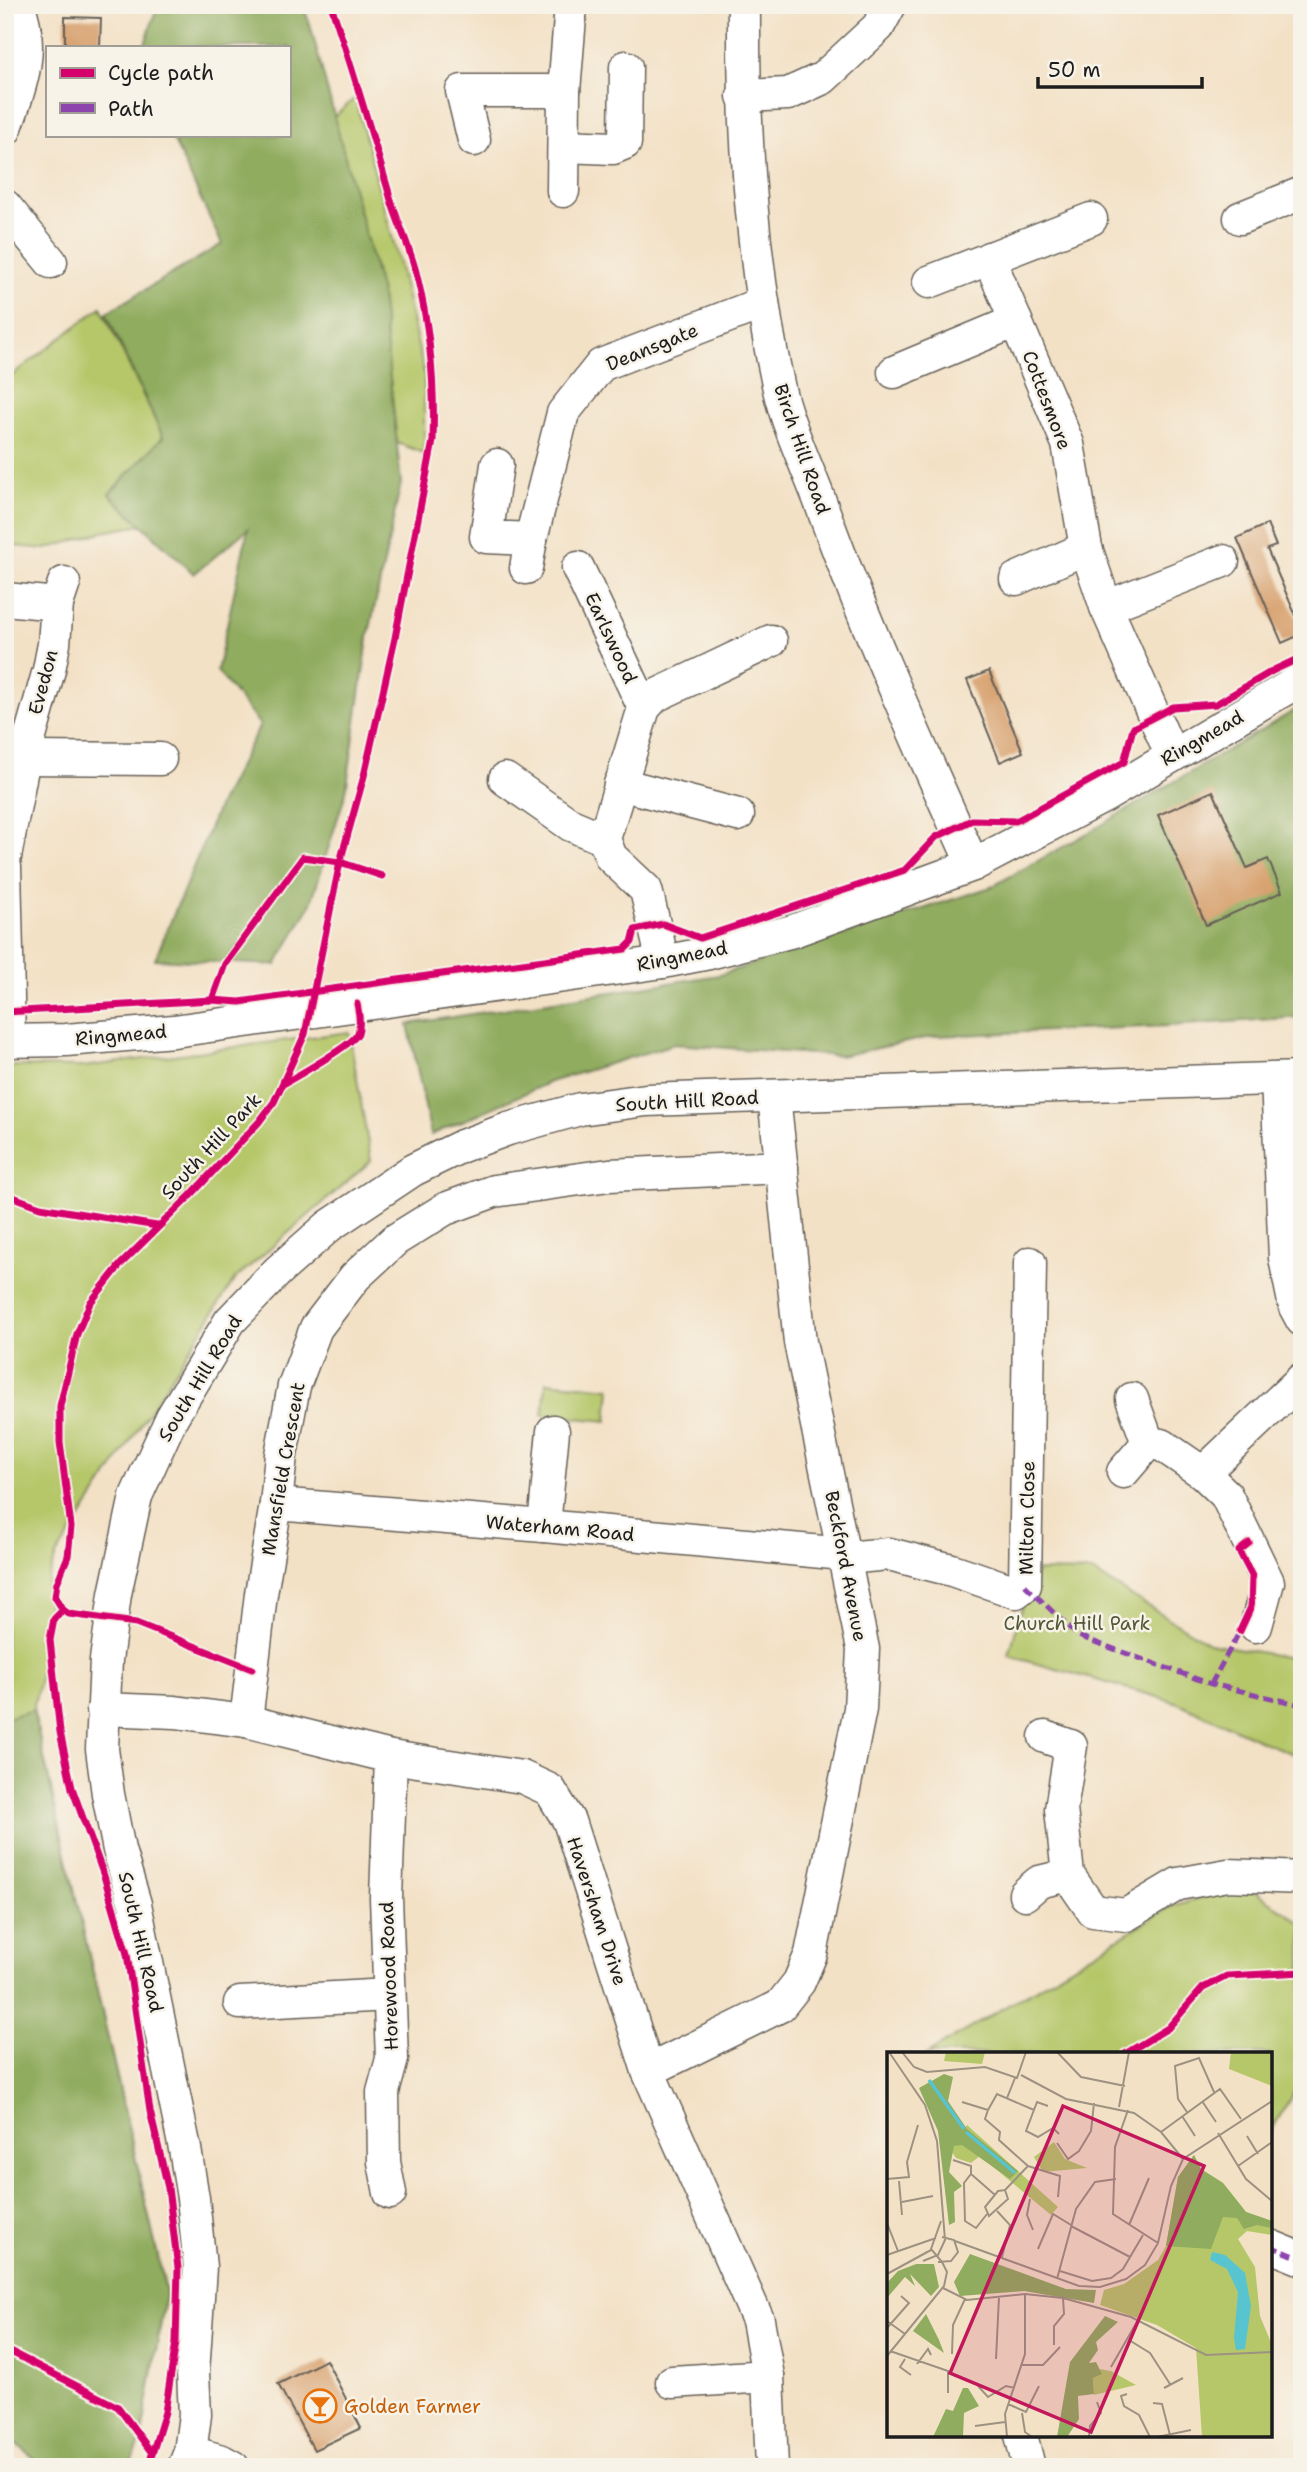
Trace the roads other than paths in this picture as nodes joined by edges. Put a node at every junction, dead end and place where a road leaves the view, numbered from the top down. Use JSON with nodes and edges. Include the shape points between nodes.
{"nodes":[{"id":1,"x":18,"y":5,"type":"edge"},
{"id":2,"x":570,"y":5,"type":"edge"},
{"id":3,"x":744,"y":5,"type":"edge"},
{"id":4,"x":890,"y":5,"type":"edge"},
{"id":5,"x":626,"y":67,"type":"dead end"},
{"id":6,"x":564,"y":91,"type":"junction"},
{"id":7,"x":743,"y":96,"type":"junction"},
{"id":8,"x":5,"y":130,"type":"edge"},
{"id":9,"x":474,"y":140,"type":"dead end"},
{"id":10,"x":564,"y":146,"type":"junction"},
{"id":11,"x":562,"y":191,"type":"dead end"},
{"id":12,"x":1302,"y":193,"type":"edge"},
{"id":13,"x":5,"y":206,"type":"edge"},
{"id":14,"x":1240,"y":218,"type":"dead end"},
{"id":15,"x":1091,"y":219,"type":"dead end"},
{"id":16,"x":989,"y":258,"type":"junction"},
{"id":17,"x":51,"y":262,"type":"dead end"},
{"id":18,"x":929,"y":282,"type":"dead end"},
{"id":19,"x":763,"y":303,"type":"junction"},
{"id":20,"x":1016,"y":321,"type":"junction"},
{"id":21,"x":894,"y":372,"type":"dead end"},
{"id":22,"x":497,"y":465,"type":"dead end"},
{"id":23,"x":1086,"y":548,"type":"junction"},
{"id":24,"x":1223,"y":561,"type":"dead end"},
{"id":25,"x":578,"y":568,"type":"dead end"},
{"id":26,"x":1016,"y":579,"type":"dead end"},
{"id":27,"x":5,"y":599,"type":"edge"},
{"id":28,"x":1107,"y":607,"type":"junction"},
{"id":29,"x":771,"y":641,"type":"dead end"},
{"id":30,"x":1302,"y":679,"type":"edge"},
{"id":31,"x":644,"y":708,"type":"junction"},
{"id":32,"x":1172,"y":756,"type":"junction"},
{"id":33,"x":24,"y":758,"type":"junction"},
{"id":34,"x":160,"y":759,"type":"dead end"},
{"id":35,"x":505,"y":779,"type":"dead end"},
{"id":36,"x":620,"y":784,"type":"junction"},
{"id":37,"x":738,"y":815,"type":"dead end"},
{"id":38,"x":604,"y":839,"type":"junction"},
{"id":39,"x":5,"y":856,"type":"edge"},
{"id":40,"x":974,"y":865,"type":"junction"},
{"id":41,"x":5,"y":867,"type":"edge"},
{"id":42,"x":663,"y":962,"type":"junction"},
{"id":43,"x":7,"y":1041,"type":"edge"},
{"id":44,"x":1289,"y":1078,"type":"edge"},
{"id":45,"x":774,"y":1096,"type":"junction"},
{"id":46,"x":782,"y":1167,"type":"junction"},
{"id":47,"x":1030,"y":1264,"type":"dead end"},
{"id":48,"x":1302,"y":1320,"type":"edge"},
{"id":49,"x":1302,"y":1378,"type":"edge"},
{"id":50,"x":1132,"y":1399,"type":"dead end"},
{"id":51,"x":554,"y":1431,"type":"dead end"},
{"id":52,"x":1148,"y":1443,"type":"junction"},
{"id":53,"x":1123,"y":1472,"type":"dead end"},
{"id":54,"x":1203,"y":1473,"type":"junction"},
{"id":55,"x":276,"y":1504,"type":"junction"},
{"id":56,"x":544,"y":1526,"type":"junction"},
{"id":57,"x":845,"y":1556,"type":"junction"},
{"id":58,"x":1256,"y":1626,"type":"dead end"},
{"id":59,"x":103,"y":1709,"type":"junction"},
{"id":60,"x":246,"y":1721,"type":"junction"},
{"id":61,"x":1066,"y":1735,"type":"dead end"},
{"id":62,"x":391,"y":1757,"type":"junction"},
{"id":63,"x":1068,"y":1875,"type":"junction"},
{"id":64,"x":1302,"y":1878,"type":"edge"},
{"id":65,"x":1025,"y":1895,"type":"dead end"},
{"id":66,"x":389,"y":1995,"type":"junction"},
{"id":67,"x":240,"y":2003,"type":"dead end"},
{"id":68,"x":648,"y":2071,"type":"junction"},
{"id":69,"x":390,"y":2193,"type":"dead end"},
{"id":70,"x":1272,"y":2247,"type":"edge"},
{"id":71,"x":1302,"y":2259,"type":"edge"},
{"id":72,"x":768,"y":2376,"type":"junction"},
{"id":73,"x":672,"y":2382,"type":"dead end"},
{"id":74,"x":1022,"y":2437,"type":"edge"},
{"id":75,"x":187,"y":2460,"type":"edge"},
{"id":76,"x":233,"y":2467,"type":"edge"},
{"id":77,"x":772,"y":2467,"type":"edge"},
{"id":78,"x":1029,"y":2467,"type":"edge"}],
"edges":[{"from":1,"to":8,"type":"street","via":[[28,52]]},
{"from":2,"to":6,"type":"street"},
{"from":3,"to":7,"type":"street","name":"Birch Hill Road"},
{"from":4,"to":7,"type":"street","via":[[878,27],[823,78],[788,94]]},
{"from":5,"to":10,"type":"street","via":[[625,143],[613,148]]},
{"from":6,"to":9,"type":"street","via":[[460,84]]},
{"from":6,"to":10,"type":"street"},
{"from":7,"to":19,"type":"street","name":"Birch Hill Road"},
{"from":10,"to":11,"type":"street"},
{"from":12,"to":14,"type":"street"},
{"from":13,"to":17,"type":"street"},
{"from":15,"to":16,"type":"street"},
{"from":16,"to":18,"type":"street"},
{"from":16,"to":20,"type":"street","name":"Cottesmore"},
{"from":19,"to":22,"type":"street","name":"Deansgate","via":[[601,365],[563,413],[528,554],[486,537]]},
{"from":19,"to":40,"type":"street","name":"Birch Hill Road","via":[[780,392],[845,569]]},
{"from":20,"to":21,"type":"street"},
{"from":20,"to":23,"type":"street","name":"Cottesmore","via":[[1068,444]]},
{"from":23,"to":26,"type":"street"},
{"from":23,"to":28,"type":"street","name":"Cottesmore"},
{"from":24,"to":28,"type":"street"},
{"from":25,"to":31,"type":"street","name":"Earlswood"},
{"from":27,"to":33,"type":"street","name":"Evedon","via":[[60,593],[49,670]]},
{"from":28,"to":32,"type":"street","name":"Cottesmore"},
{"from":29,"to":31,"type":"street","name":"Earlswood","via":[[655,696]]},
{"from":30,"to":32,"type":"street","name":"Ringmead"},
{"from":31,"to":36,"type":"street","name":"Earlswood"},
{"from":32,"to":40,"type":"street","name":"Ringmead"},
{"from":33,"to":34,"type":"street"},
{"from":33,"to":39,"type":"street","name":"Evedon"},
{"from":35,"to":38,"type":"street","via":[[571,825]]},
{"from":36,"to":37,"type":"street"},
{"from":36,"to":38,"type":"street","name":"Earlswood"},
{"from":38,"to":42,"type":"street","via":[[611,856],[646,890]]},
{"from":40,"to":42,"type":"street","name":"Ringmead","via":[[793,931]]},
{"from":41,"to":43,"type":"street"},
{"from":42,"to":43,"type":"street","name":"Ringmead","via":[[174,1031]]},
{"from":44,"to":45,"type":"street","name":"South Hill Road"},
{"from":44,"to":48,"type":"street","via":[[1284,1258]]},
{"from":45,"to":46,"type":"street","name":"Beckford Avenue"},
{"from":45,"to":59,"type":"street","name":"South Hill Road","via":[[646,1100],[580,1109],[508,1129],[413,1170],[329,1227],[278,1271],[230,1321],[172,1417],[136,1496],[115,1594]]},
{"from":46,"to":55,"type":"street","name":"Mansfield Crescent","via":[[609,1175],[494,1191],[445,1209],[395,1240],[355,1277],[316,1328],[295,1386]]},
{"from":46,"to":57,"type":"street","name":"Beckford Avenue","via":[[800,1342]]},
{"from":47,"to":57,"type":"street","name":"Milton Close","via":[[1025,1585],[1016,1592],[889,1554]]},
{"from":49,"to":54,"type":"street"},
{"from":50,"to":52,"type":"street"},
{"from":51,"to":56,"type":"street"},
{"from":52,"to":53,"type":"street"},
{"from":52,"to":54,"type":"street","via":[[1162,1445]]},
{"from":54,"to":58,"type":"street","via":[[1226,1495],[1268,1582]]},
{"from":55,"to":56,"type":"street","name":"Waterham Road"},
{"from":55,"to":60,"type":"street","name":"Mansfield Crescent"},
{"from":56,"to":57,"type":"street","name":"Waterham Road"},
{"from":57,"to":68,"type":"street","name":"Beckford Avenue","via":[[863,1649],[860,1709],[811,1954],[799,1982],[780,2006]]},
{"from":59,"to":60,"type":"street","name":"Haversham Drive"},
{"from":59,"to":75,"type":"street","name":"South Hill Road","via":[[108,1794],[185,2149],[200,2267],[195,2415]]},
{"from":60,"to":62,"type":"street","name":"Haversham Drive"},
{"from":61,"to":63,"type":"street","via":[[1061,1809]]},
{"from":62,"to":66,"type":"street","name":"Horewood Road","via":[[386,1898]]},
{"from":62,"to":68,"type":"street","name":"Haversham Drive","via":[[522,1777],[550,1790],[569,1821]]},
{"from":63,"to":64,"type":"street","via":[[1093,1911],[1126,1915],[1178,1884],[1228,1875]]},
{"from":63,"to":65,"type":"street","via":[[1039,1882]]},
{"from":66,"to":67,"type":"street"},
{"from":66,"to":69,"type":"street","name":"Horewood Road","via":[[392,2059],[383,2092],[384,2162]]},
{"from":68,"to":72,"type":"street","name":"Haversham Drive","via":[[758,2320]]},
{"from":70,"to":71,"type":"street"},
{"from":72,"to":73,"type":"street"},
{"from":72,"to":77,"type":"street","name":"Haversham Drive"},
{"from":74,"to":78,"type":"street"},
{"from":75,"to":76,"type":"street","via":[[222,2461]]}]}
